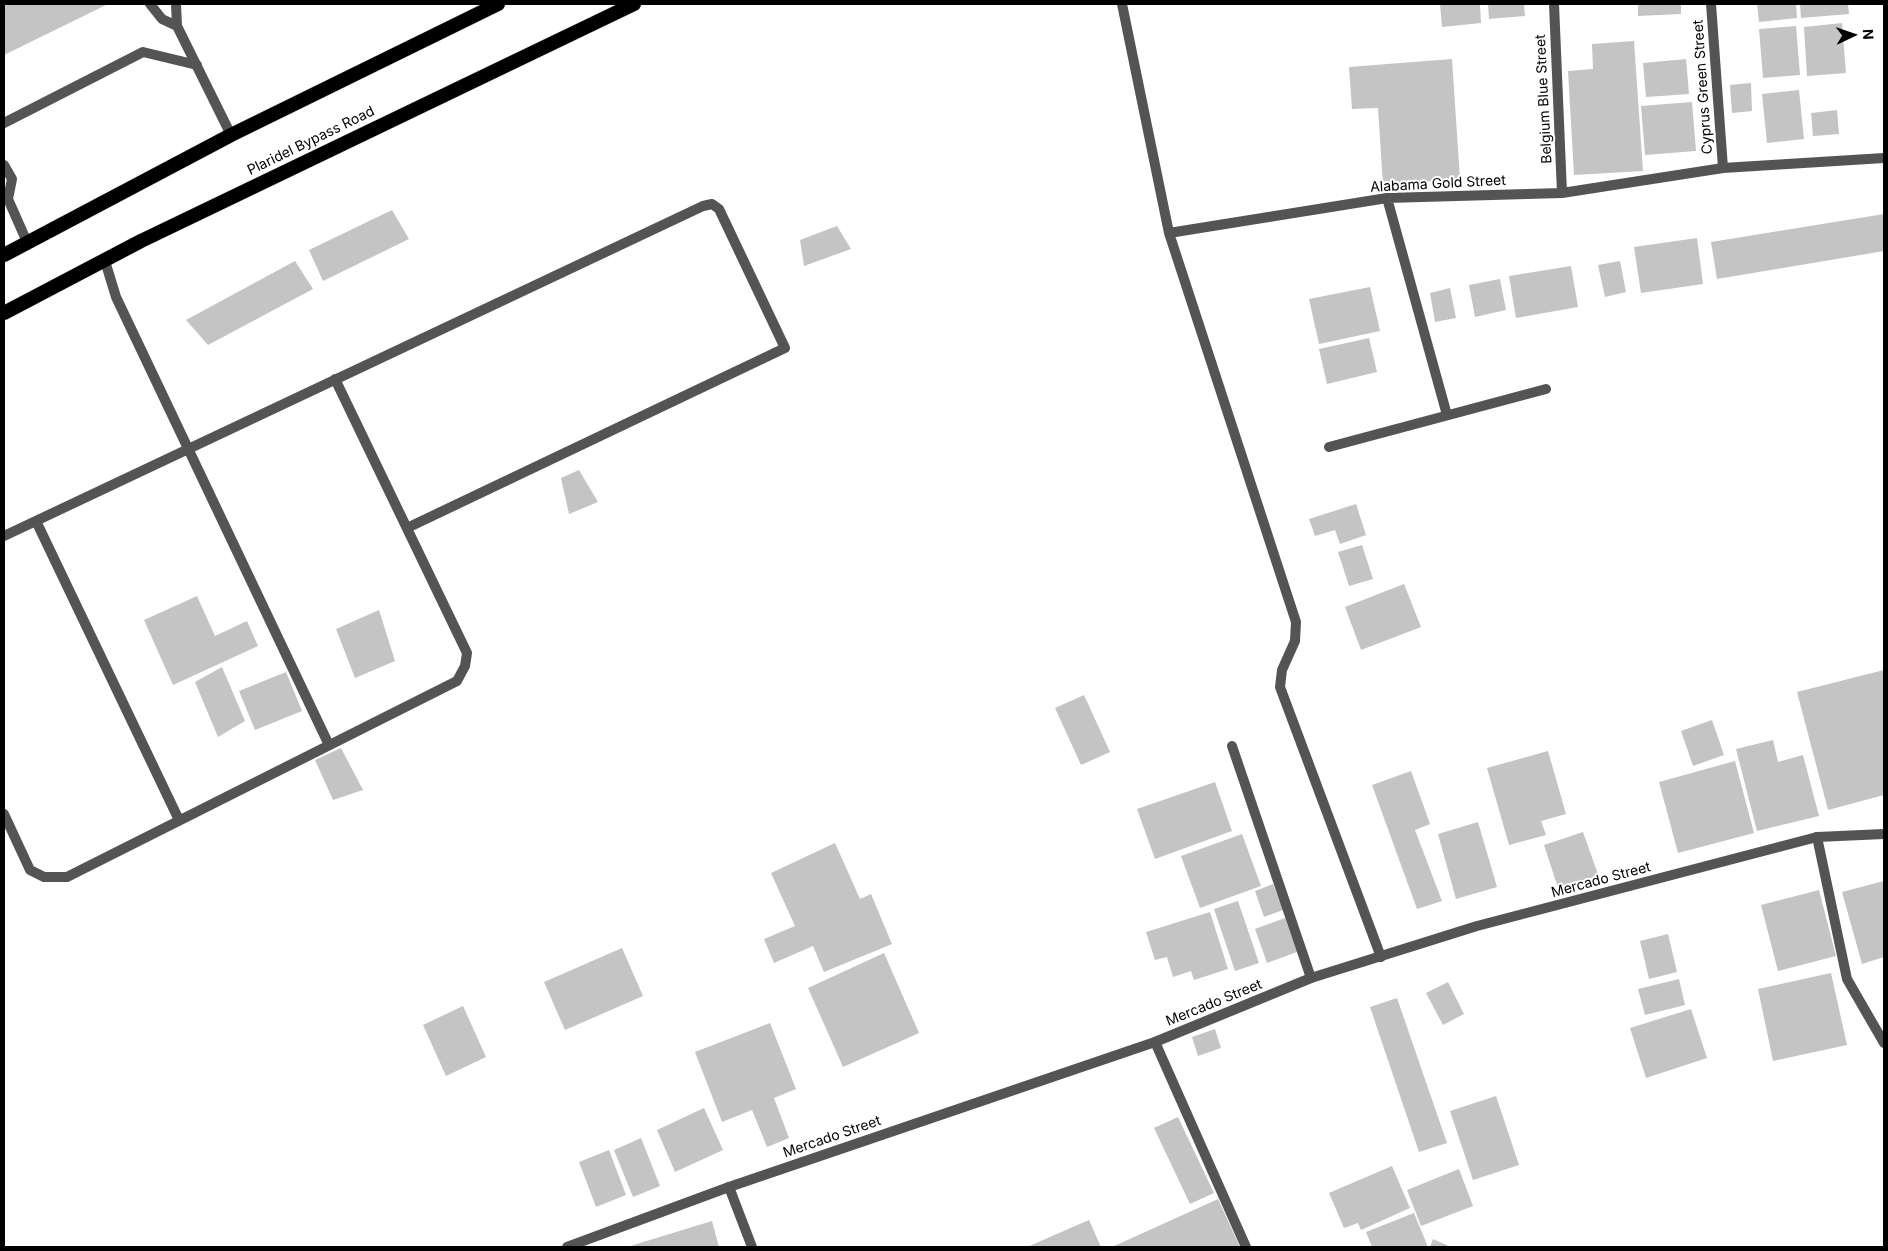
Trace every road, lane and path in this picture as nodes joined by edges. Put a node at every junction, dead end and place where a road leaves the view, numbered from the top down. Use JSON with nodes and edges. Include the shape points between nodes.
{"nodes":[{"id":1,"x":150,"y":4,"type":"edge"},
{"id":2,"x":176,"y":4,"type":"edge"},
{"id":3,"x":498,"y":4,"type":"edge"},
{"id":4,"x":634,"y":4,"type":"edge"},
{"id":5,"x":1122,"y":4,"type":"edge"},
{"id":6,"x":1554,"y":4,"type":"edge"},
{"id":7,"x":1711,"y":4,"type":"edge"},
{"id":8,"x":177,"y":26,"type":"junction"},
{"id":9,"x":197,"y":66,"type":"junction"},
{"id":10,"x":4,"y":123,"type":"edge"},
{"id":11,"x":231,"y":136,"type":"junction"},
{"id":12,"x":1884,"y":158,"type":"edge"},
{"id":13,"x":4,"y":165,"type":"edge"},
{"id":14,"x":1723,"y":168,"type":"junction"},
{"id":15,"x":1562,"y":193,"type":"junction"},
{"id":16,"x":1387,"y":198,"type":"junction"},
{"id":17,"x":6,"y":199,"type":"edge"},
{"id":18,"x":1169,"y":233,"type":"junction"},
{"id":19,"x":28,"y":242,"type":"junction"},
{"id":20,"x":4,"y":255,"type":"edge"},
{"id":21,"x":105,"y":261,"type":"junction"},
{"id":22,"x":4,"y":313,"type":"edge"},
{"id":23,"x":335,"y":379,"type":"junction"},
{"id":24,"x":1546,"y":389,"type":"dead end"},
{"id":25,"x":1447,"y":415,"type":"junction"},
{"id":26,"x":1329,"y":447,"type":"dead end"},
{"id":27,"x":189,"y":449,"type":"junction"},
{"id":28,"x":36,"y":521,"type":"junction"},
{"id":29,"x":407,"y":528,"type":"junction"},
{"id":30,"x":4,"y":536,"type":"edge"},
{"id":31,"x":330,"y":745,"type":"junction"},
{"id":32,"x":1232,"y":746,"type":"dead end"},
{"id":33,"x":4,"y":814,"type":"edge"},
{"id":34,"x":179,"y":820,"type":"junction"},
{"id":35,"x":1884,"y":834,"type":"edge"},
{"id":36,"x":1817,"y":837,"type":"junction"},
{"id":37,"x":1381,"y":957,"type":"junction"},
{"id":38,"x":1311,"y":978,"type":"junction"},
{"id":39,"x":1155,"y":1042,"type":"junction"},
{"id":40,"x":1884,"y":1042,"type":"edge"},
{"id":41,"x":729,"y":1187,"type":"junction"},
{"id":42,"x":566,"y":1247,"type":"edge"},
{"id":43,"x":752,"y":1247,"type":"edge"},
{"id":44,"x":1246,"y":1247,"type":"edge"}],
"edges":[{"from":1,"to":8,"type":"street","via":[[162,19]]},
{"from":2,"to":8,"type":"street"},
{"from":3,"to":11,"type":"highway"},
{"from":4,"to":21,"type":"highway","name":"Plaridel Bypass Road"},
{"from":5,"to":18,"type":"street"},
{"from":6,"to":15,"type":"street","name":"Belgium Blue Street"},
{"from":7,"to":14,"type":"street","name":"Cyprus Green Street"},
{"from":8,"to":9,"type":"street"},
{"from":9,"to":10,"type":"street","via":[[143,52]]},
{"from":9,"to":11,"type":"street"},
{"from":11,"to":19,"type":"highway"},
{"from":12,"to":14,"type":"street","name":"Alabama Gold Street"},
{"from":13,"to":17,"type":"street","via":[[12,179]]},
{"from":14,"to":15,"type":"street","name":"Alabama Gold Street"},
{"from":15,"to":16,"type":"street","name":"Alabama Gold Street"},
{"from":16,"to":18,"type":"street","name":"Alabama Gold Street"},
{"from":16,"to":25,"type":"street"},
{"from":17,"to":19,"type":"street"},
{"from":18,"to":37,"type":"street","via":[[1296,622],[1295,641],[1282,670],[1280,687]]},
{"from":19,"to":20,"type":"highway"},
{"from":21,"to":22,"type":"highway","name":"Plaridel Bypass Road"},
{"from":21,"to":27,"type":"street","via":[[116,297]]},
{"from":23,"to":27,"type":"street"},
{"from":23,"to":29,"type":"street"},
{"from":23,"to":29,"type":"street","via":[[703,206],[712,204],[719,209],[784,348]]},
{"from":24,"to":25,"type":"street"},
{"from":25,"to":26,"type":"street"},
{"from":27,"to":28,"type":"street"},
{"from":27,"to":31,"type":"street"},
{"from":28,"to":30,"type":"street"},
{"from":28,"to":34,"type":"street"},
{"from":29,"to":31,"type":"street","via":[[467,652],[465,666],[457,681]]},
{"from":31,"to":34,"type":"street"},
{"from":32,"to":38,"type":"street"},
{"from":33,"to":34,"type":"street","via":[[30,870],[44,877],[67,877]]},
{"from":35,"to":36,"type":"street","name":"Mercado Street"},
{"from":36,"to":37,"type":"street","name":"Mercado Street","via":[[1477,926]]},
{"from":36,"to":40,"type":"street","via":[[1847,979]]},
{"from":37,"to":38,"type":"street","name":"Mercado Street"},
{"from":38,"to":39,"type":"street","name":"Mercado Street"},
{"from":39,"to":41,"type":"street","name":"Mercado Street"},
{"from":39,"to":44,"type":"street"},
{"from":41,"to":42,"type":"street","name":"Mercado Street"},
{"from":41,"to":43,"type":"street"}]}
